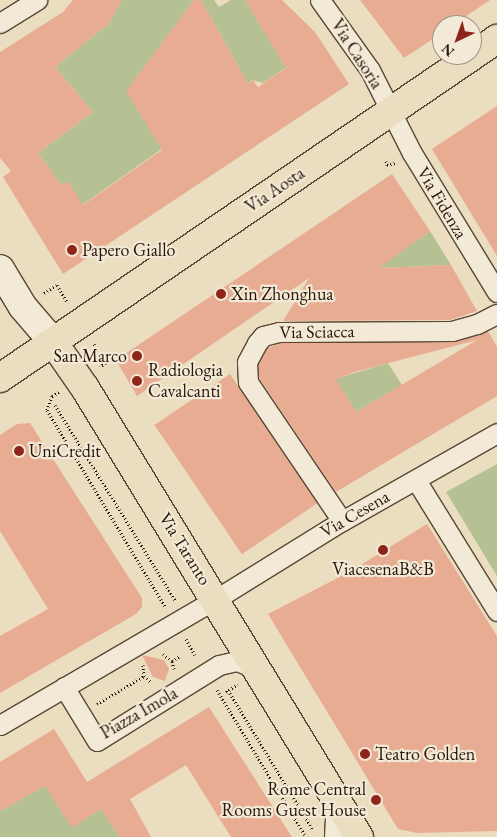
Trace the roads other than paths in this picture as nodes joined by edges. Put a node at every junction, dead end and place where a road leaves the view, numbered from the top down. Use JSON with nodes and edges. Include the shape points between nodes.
{"nodes":[{"id":1,"x":37,"y":0,"type":"edge"},
{"id":2,"x":320,"y":0,"type":"edge"},
{"id":3,"x":0,"y":22,"type":"edge"},
{"id":4,"x":497,"y":39,"type":"edge"},
{"id":5,"x":392,"y":110,"type":"junction"},
{"id":6,"x":0,"y":269,"type":"edge"},
{"id":7,"x":497,"y":292,"type":"edge"},
{"id":8,"x":497,"y":314,"type":"edge"},
{"id":9,"x":53,"y":342,"type":"junction"},
{"id":10,"x":0,"y":378,"type":"edge"},
{"id":11,"x":497,"y":433,"type":"edge"},
{"id":12,"x":416,"y":480,"type":"junction"},
{"id":13,"x":342,"y":521,"type":"junction"},
{"id":14,"x":216,"y":599,"type":"junction"},
{"id":15,"x":497,"y":611,"type":"edge"},
{"id":16,"x":251,"y":676,"type":"junction"},
{"id":17,"x":64,"y":686,"type":"junction"},
{"id":18,"x":0,"y":725,"type":"edge"},
{"id":19,"x":336,"y":799,"type":"junction"},
{"id":20,"x":334,"y":837,"type":"edge"},
{"id":21,"x":359,"y":837,"type":"edge"}],
"edges":[{"from":1,"to":3,"type":"street"},
{"from":2,"to":5,"type":"street","name":"Via Casoria","via":[[370,70]]},
{"from":4,"to":5,"type":"main road","name":"Via Aosta"},
{"from":5,"to":7,"type":"street","name":"Via Fidenza","via":[[412,153]]},
{"from":5,"to":9,"type":"main road","name":"Via Aosta"},
{"from":6,"to":9,"type":"main road","name":"Via Taranto","via":[[23,307]]},
{"from":8,"to":13,"type":"street","name":"Via Sciacca","via":[[452,331],[280,332],[262,336],[247,362],[248,382]]},
{"from":9,"to":10,"type":"main road","name":"Via Aosta"},
{"from":9,"to":14,"type":"main road","name":"Via Taranto"},
{"from":11,"to":12,"type":"street","name":"Via Cesena"},
{"from":12,"to":13,"type":"street","name":"Via Cesena"},
{"from":12,"to":15,"type":"street"},
{"from":13,"to":14,"type":"street","name":"Via Cesena"},
{"from":14,"to":16,"type":"main road","name":"Via Taranto"},
{"from":14,"to":17,"type":"street"},
{"from":16,"to":17,"type":"street","name":"Piazza Imola","via":[[237,661],[219,665],[97,741]]},
{"from":16,"to":19,"type":"main road","name":"Via Taranto"},
{"from":17,"to":18,"type":"street"},
{"from":19,"to":20,"type":"street"},
{"from":19,"to":21,"type":"main road","name":"Via Taranto"}]}
